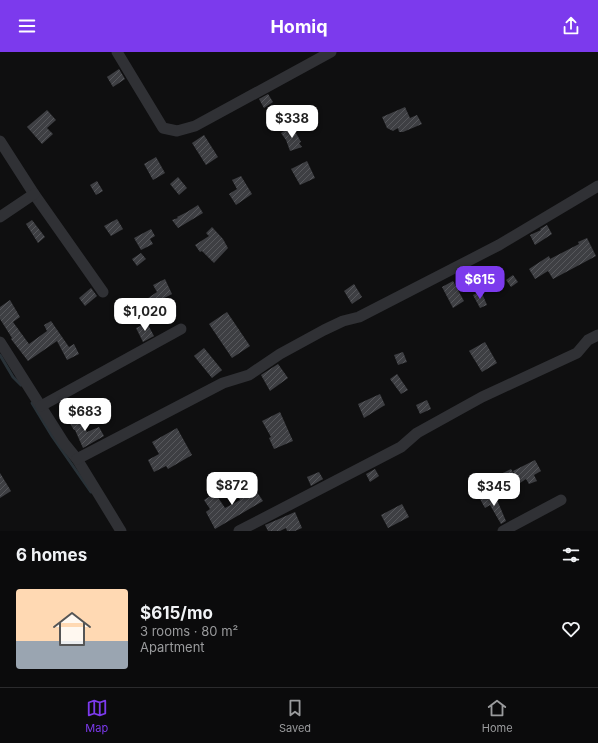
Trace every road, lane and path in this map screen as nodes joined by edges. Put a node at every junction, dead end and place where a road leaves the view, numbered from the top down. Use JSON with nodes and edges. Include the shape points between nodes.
{"nodes":[{"id":1,"x":117,"y":52,"type":"edge"},
{"id":2,"x":331,"y":52,"type":"edge"},
{"id":3,"x":0,"y":141,"type":"edge"},
{"id":4,"x":598,"y":186,"type":"edge"},
{"id":5,"x":34,"y":194,"type":"junction"},
{"id":6,"x":0,"y":217,"type":"edge"},
{"id":7,"x":103,"y":292,"type":"dead end"},
{"id":8,"x":181,"y":329,"type":"dead end"},
{"id":9,"x":598,"y":335,"type":"edge"},
{"id":10,"x":0,"y":342,"type":"edge"},
{"id":11,"x":41,"y":406,"type":"junction"},
{"id":12,"x":77,"y":460,"type":"junction"},
{"id":13,"x":561,"y":500,"type":"dead end"},
{"id":14,"x":121,"y":531,"type":"edge"},
{"id":15,"x":239,"y":531,"type":"edge"},
{"id":16,"x":503,"y":531,"type":"edge"}],
"edges":[{"from":1,"to":2,"type":"street","via":[[163,128],[177,132],[194,126]]},
{"from":3,"to":5,"type":"street"},
{"from":4,"to":12,"type":"street","via":[[499,245],[359,317],[324,330],[280,354],[249,375],[223,383]]},
{"from":5,"to":6,"type":"street"},
{"from":5,"to":7,"type":"street"},
{"from":8,"to":11,"type":"street"},
{"from":9,"to":15,"type":"street","via":[[588,340],[577,353],[482,397],[417,434],[401,447]]},
{"from":10,"to":11,"type":"street"},
{"from":11,"to":12,"type":"street"},
{"from":12,"to":14,"type":"street"},
{"from":13,"to":16,"type":"street"}]}
